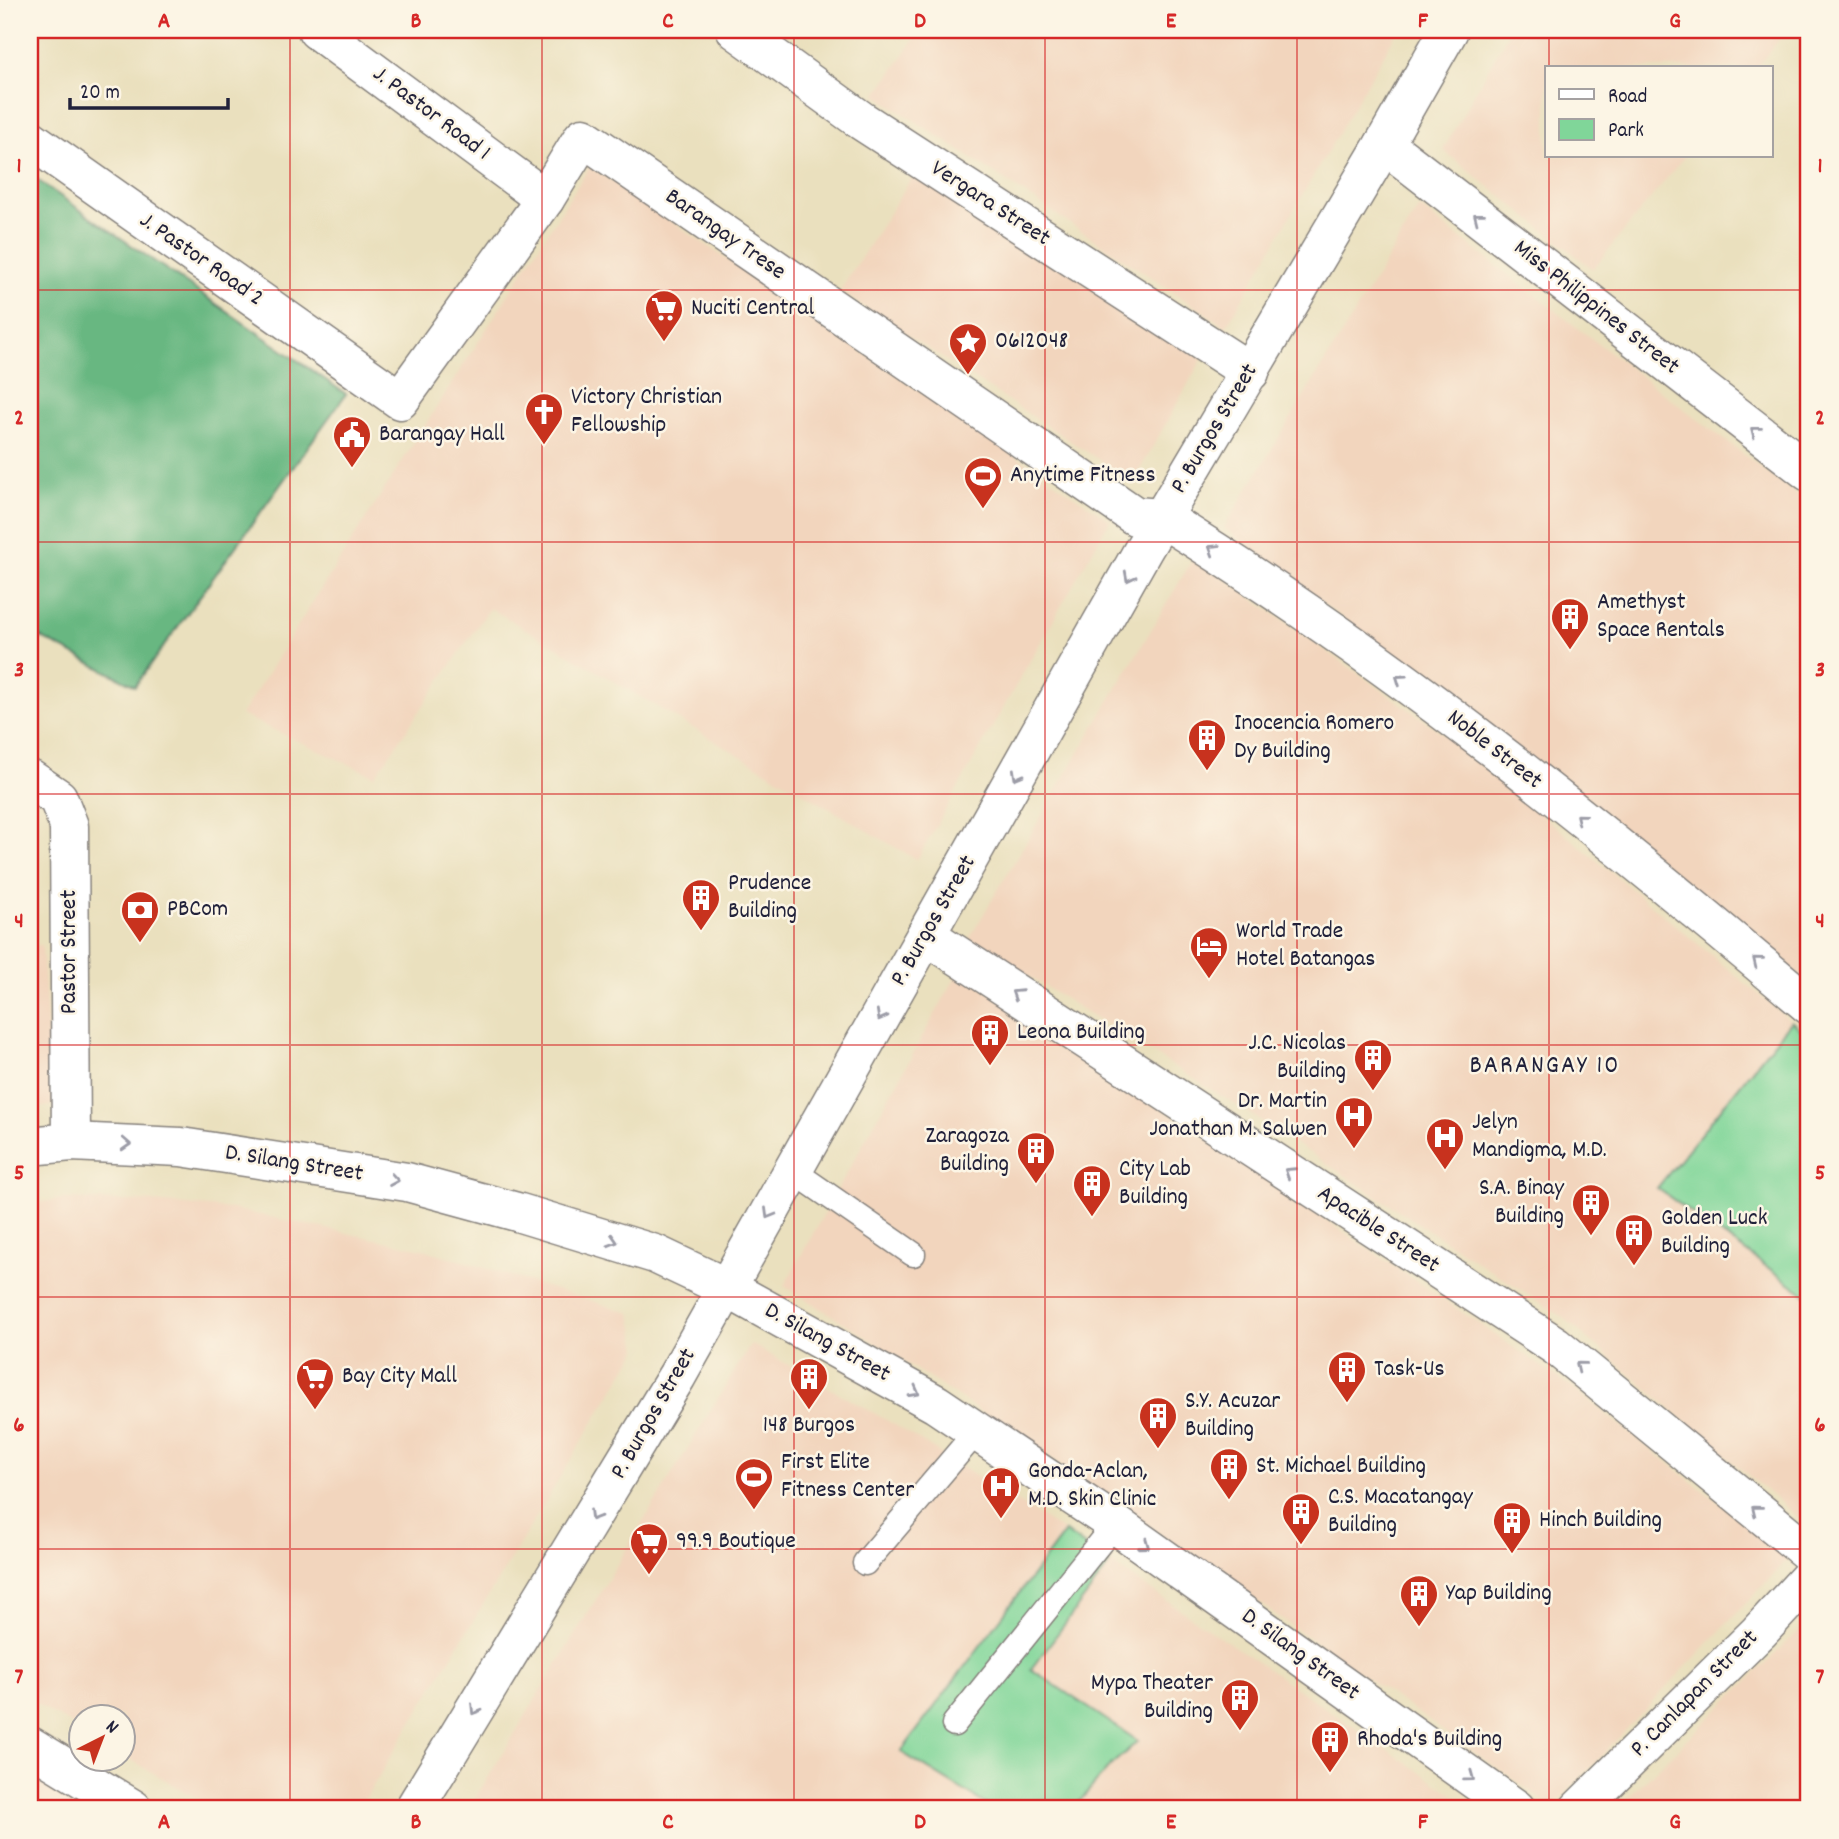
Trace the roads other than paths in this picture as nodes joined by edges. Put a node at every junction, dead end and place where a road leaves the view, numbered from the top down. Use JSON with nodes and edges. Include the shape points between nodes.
{"nodes":[{"id":1,"x":317,"y":30,"type":"edge"},
{"id":2,"x":736,"y":30,"type":"edge"},
{"id":3,"x":1449,"y":30,"type":"edge"},
{"id":4,"x":30,"y":139,"type":"edge"},
{"id":5,"x":1384,"y":144,"type":"junction"},
{"id":6,"x":545,"y":199,"type":"junction"},
{"id":7,"x":1250,"y":372,"type":"junction"},
{"id":8,"x":373,"y":381,"type":"joint"},
{"id":9,"x":1809,"y":472,"type":"edge"},
{"id":10,"x":1162,"y":518,"type":"junction"},
{"id":11,"x":30,"y":779,"type":"edge"},
{"id":12,"x":926,"y":936,"type":"junction"},
{"id":13,"x":1809,"y":1005,"type":"edge"},
{"id":14,"x":71,"y":1142,"type":"junction"},
{"id":15,"x":30,"y":1146,"type":"edge"},
{"id":16,"x":793,"y":1171,"type":"junction"},
{"id":17,"x":914,"y":1254,"type":"dead end"},
{"id":18,"x":727,"y":1288,"type":"junction"},
{"id":19,"x":977,"y":1431,"type":"junction"},
{"id":20,"x":1115,"y":1524,"type":"junction"},
{"id":21,"x":1809,"y":1553,"type":"edge"},
{"id":22,"x":865,"y":1563,"type":"dead end"},
{"id":23,"x":1809,"y":1578,"type":"edge"},
{"id":24,"x":954,"y":1724,"type":"dead end"},
{"id":25,"x":30,"y":1746,"type":"edge"},
{"id":26,"x":133,"y":1809,"type":"edge"},
{"id":27,"x":414,"y":1809,"type":"edge"},
{"id":28,"x":1516,"y":1809,"type":"edge"},
{"id":29,"x":1579,"y":1809,"type":"edge"}],
"edges":[{"from":1,"to":6,"type":"street","name":"J. Pastor Road 1"},
{"from":2,"to":7,"type":"street","name":"Vergara Street","via":[[862,121]]},
{"from":3,"to":5,"type":"street","name":"P. Burgos Street"},
{"from":4,"to":8,"type":"street","name":"J. Pastor Road 2"},
{"from":5,"to":7,"type":"street","name":"P. Burgos Street"},
{"from":9,"to":5,"type":"street","name":"Miss Philippines Street","one_way":true},
{"from":6,"to":8,"type":"street","name":"Barangay Trese","via":[[400,400]]},
{"from":6,"to":10,"type":"street","name":"Barangay Trese","via":[[583,137],[1135,516]]},
{"from":7,"to":10,"type":"street","name":"P. Burgos Street"},
{"from":10,"to":12,"type":"street","name":"P. Burgos Street","one_way":true},
{"from":13,"to":10,"type":"street","name":"Noble Street","one_way":true,"via":[[1461,722],[1245,569]]},
{"from":11,"to":14,"type":"street","name":"Pastor Street","via":[[58,798],[69,826]]},
{"from":12,"to":16,"type":"street","name":"P. Burgos Street","one_way":true},
{"from":21,"to":12,"type":"street","name":"Apacible Street","one_way":true,"via":[[1556,1346]]},
{"from":14,"to":15,"type":"street","name":"D. Silang Street"},
{"from":14,"to":18,"type":"street","name":"D. Silang Street","one_way":true,"via":[[181,1147],[407,1182],[655,1254]]},
{"from":16,"to":17,"type":"lane"},
{"from":16,"to":18,"type":"street","name":"P. Burgos Street","one_way":true},
{"from":18,"to":19,"type":"street","name":"D. Silang Street","one_way":true},
{"from":18,"to":27,"type":"street","name":"P. Burgos Street","one_way":true,"via":[[588,1527]]},
{"from":19,"to":20,"type":"street","name":"D. Silang Street"},
{"from":19,"to":22,"type":"lane"},
{"from":20,"to":24,"type":"lane"},
{"from":20,"to":28,"type":"street","name":"D. Silang Street","one_way":true},
{"from":23,"to":29,"type":"street","name":"P. Canlapan Street"},
{"from":25,"to":26,"type":"street"}]}
